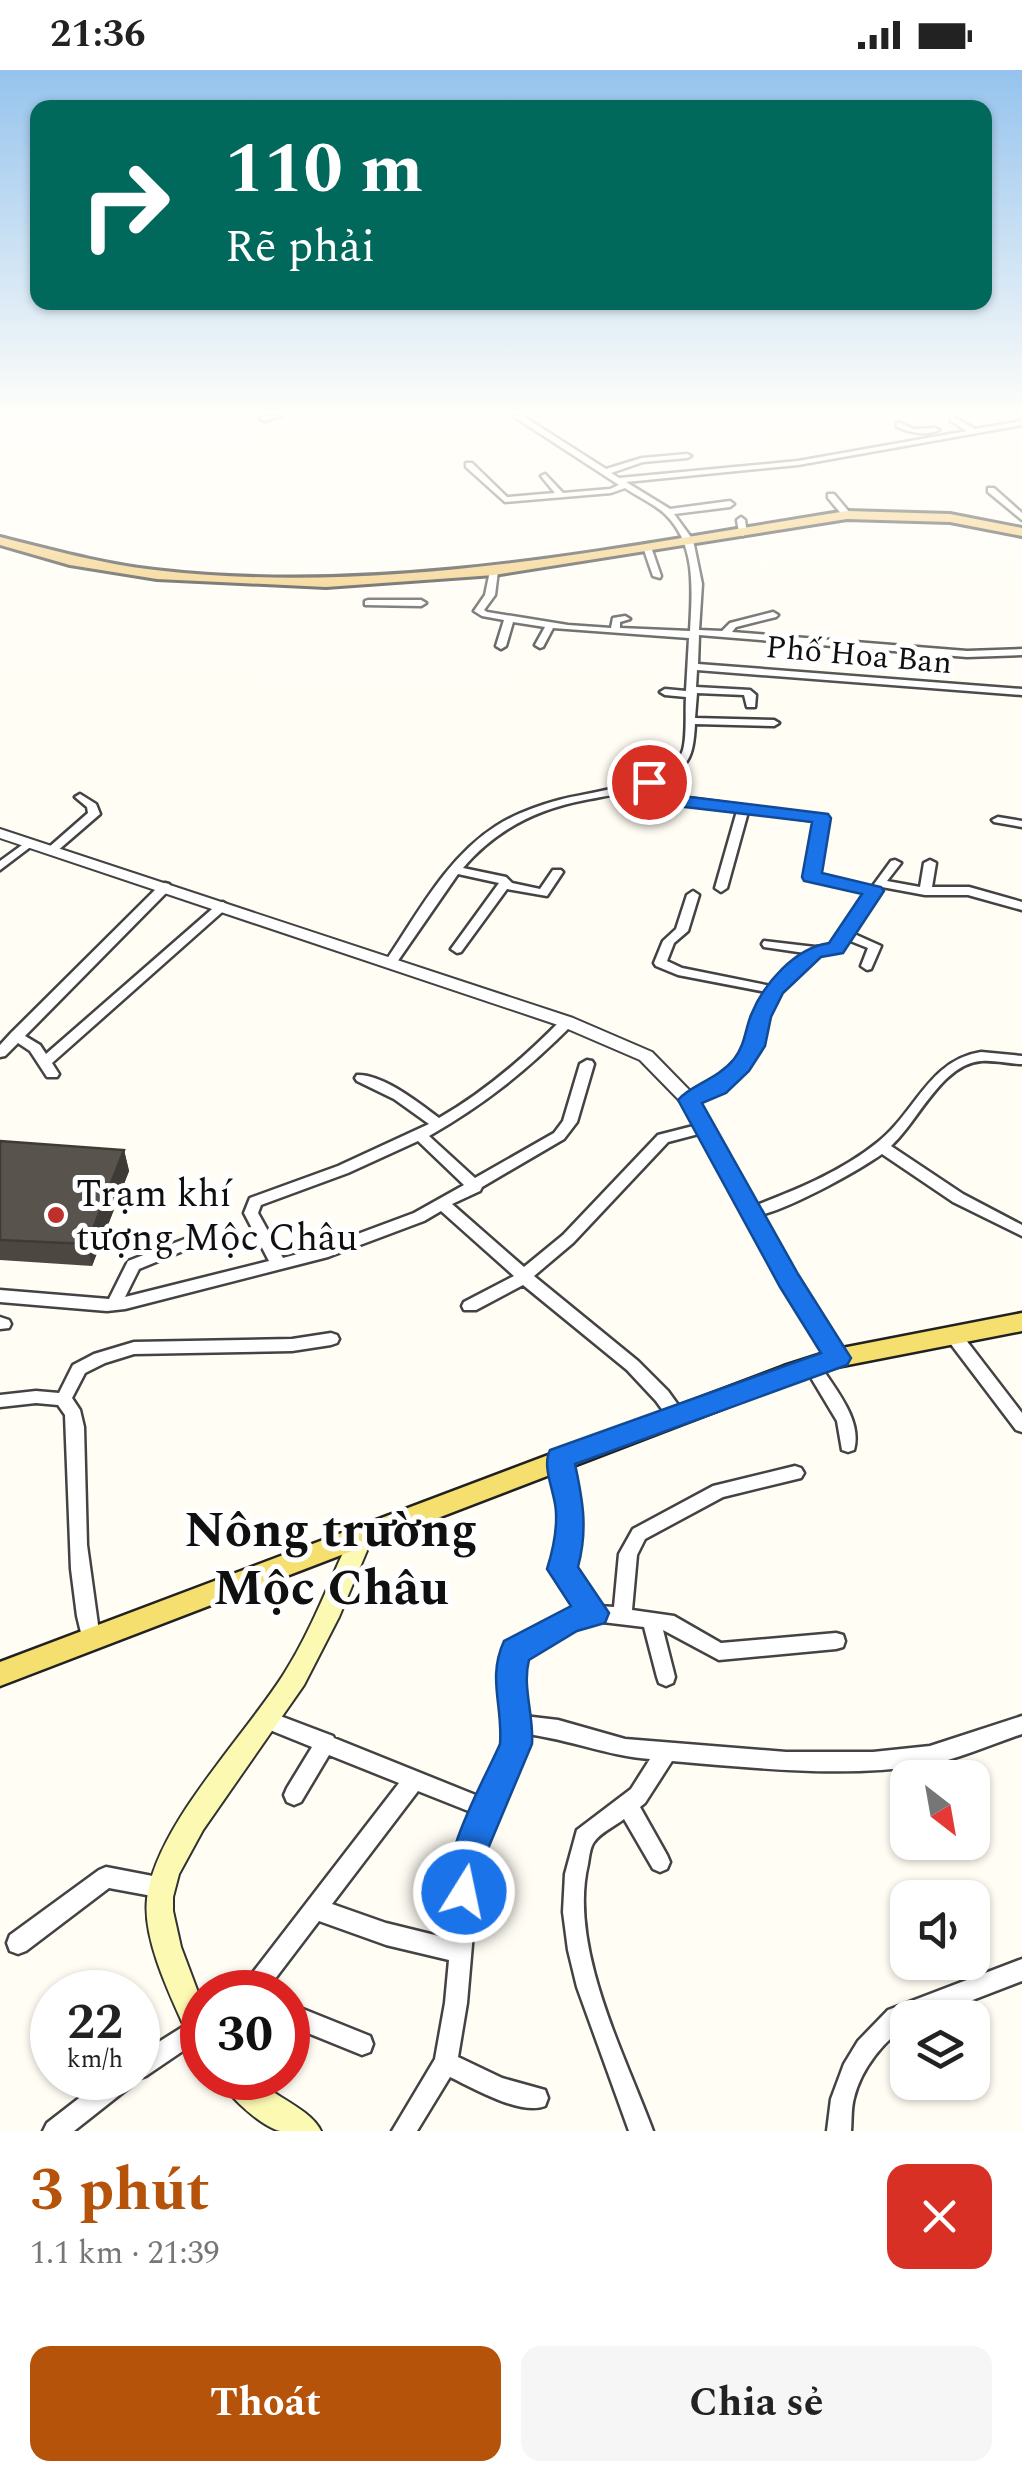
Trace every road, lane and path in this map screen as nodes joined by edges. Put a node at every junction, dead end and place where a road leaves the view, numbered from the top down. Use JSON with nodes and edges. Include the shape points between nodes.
{"nodes":[{"id":1,"x":668,"y":512,"type":"edge"},
{"id":2,"x":845,"y":512,"type":"edge"},
{"id":3,"x":847,"y":515,"type":"junction"},
{"id":4,"x":1022,"y":532,"type":"edge"},
{"id":5,"x":689,"y":540,"type":"junction"},
{"id":6,"x":0,"y":542,"type":"edge"},
{"id":7,"x":647,"y":547,"type":"junction"},
{"id":8,"x":494,"y":571,"type":"junction"},
{"id":9,"x":657,"y":576,"type":"dead end"},
{"id":10,"x":403,"y":580,"type":"junction"},
{"id":11,"x":397,"y":602,"type":"junction"},
{"id":12,"x":368,"y":603,"type":"dead end"},
{"id":13,"x":421,"y":603,"type":"dead end"},
{"id":14,"x":773,"y":615,"type":"dead end"},
{"id":15,"x":625,"y":619,"type":"dead end"},
{"id":16,"x":510,"y":620,"type":"junction"},
{"id":17,"x":799,"y":625,"type":"dead end"},
{"id":18,"x":550,"y":626,"type":"junction"},
{"id":19,"x":615,"y":631,"type":"junction"},
{"id":20,"x":694,"y":633,"type":"junction"},
{"id":21,"x":725,"y":634,"type":"junction"},
{"id":22,"x":793,"y":640,"type":"junction"},
{"id":23,"x":540,"y":645,"type":"dead end"},
{"id":24,"x":501,"y":646,"type":"dead end"},
{"id":25,"x":1022,"y":652,"type":"edge"},
{"id":26,"x":692,"y":667,"type":"junction"},
{"id":27,"x":665,"y":692,"type":"dead end"},
{"id":28,"x":692,"y":692,"type":"junction"},
{"id":29,"x":1022,"y":692,"type":"edge"},
{"id":30,"x":751,"y":705,"type":"dead end"},
{"id":31,"x":691,"y":720,"type":"junction"},
{"id":32,"x":774,"y":722,"type":"dead end"},
{"id":33,"x":649,"y":782,"type":"junction"},
{"id":34,"x":80,"y":797,"type":"dead end"},
{"id":35,"x":744,"y":807,"type":"junction"},
{"id":36,"x":998,"y":820,"type":"dead end"},
{"id":37,"x":1022,"y":824,"type":"edge"},
{"id":38,"x":0,"y":833,"type":"edge"},
{"id":39,"x":29,"y":842,"type":"junction"},
{"id":40,"x":52,"y":850,"type":"junction"},
{"id":41,"x":895,"y":863,"type":"dead end"},
{"id":42,"x":930,"y":863,"type":"dead end"},
{"id":43,"x":0,"y":867,"type":"edge"},
{"id":44,"x":456,"y":870,"type":"junction"},
{"id":45,"x":558,"y":872,"type":"dead end"},
{"id":46,"x":504,"y":886,"type":"junction"},
{"id":47,"x":165,"y":887,"type":"junction"},
{"id":48,"x":877,"y":887,"type":"junction"},
{"id":49,"x":721,"y":888,"type":"dead end"},
{"id":50,"x":926,"y":890,"type":"junction"},
{"id":51,"x":693,"y":895,"type":"dead end"},
{"id":52,"x":223,"y":906,"type":"junction"},
{"id":53,"x":1022,"y":906,"type":"edge"},
{"id":54,"x":846,"y":935,"type":"junction"},
{"id":55,"x":768,"y":944,"type":"dead end"},
{"id":56,"x":457,"y":949,"type":"dead end"},
{"id":57,"x":815,"y":951,"type":"junction"},
{"id":58,"x":391,"y":962,"type":"junction"},
{"id":59,"x":866,"y":966,"type":"dead end"},
{"id":60,"x":774,"y":990,"type":"junction"},
{"id":61,"x":566,"y":1022,"type":"junction"},
{"id":62,"x":16,"y":1036,"type":"junction"},
{"id":63,"x":0,"y":1053,"type":"edge"},
{"id":64,"x":1022,"y":1060,"type":"edge"},
{"id":65,"x":587,"y":1064,"type":"dead end"},
{"id":66,"x":362,"y":1078,"type":"dead end"},
{"id":67,"x":689,"y":1100,"type":"junction"},
{"id":68,"x":440,"y":1125,"type":"junction"},
{"id":69,"x":705,"y":1128,"type":"junction"},
{"id":70,"x":420,"y":1136,"type":"junction"},
{"id":71,"x":882,"y":1147,"type":"junction"},
{"id":72,"x":474,"y":1187,"type":"junction"},
{"id":73,"x":444,"y":1205,"type":"junction"},
{"id":74,"x":751,"y":1214,"type":"junction"},
{"id":75,"x":1022,"y":1231,"type":"edge"},
{"id":76,"x":195,"y":1240,"type":"dead end"},
{"id":77,"x":279,"y":1266,"type":"junction"},
{"id":78,"x":524,"y":1276,"type":"junction"},
{"id":79,"x":0,"y":1296,"type":"edge"},
{"id":80,"x":114,"y":1304,"type":"junction"},
{"id":81,"x":470,"y":1306,"type":"dead end"},
{"id":82,"x":1022,"y":1322,"type":"edge"},
{"id":83,"x":952,"y":1335,"type":"junction"},
{"id":84,"x":330,"y":1339,"type":"dead end"},
{"id":85,"x":838,"y":1358,"type":"junction"},
{"id":86,"x":812,"y":1366,"type":"junction"},
{"id":87,"x":0,"y":1400,"type":"edge"},
{"id":88,"x":63,"y":1400,"type":"junction"},
{"id":89,"x":674,"y":1414,"type":"junction"},
{"id":90,"x":1022,"y":1425,"type":"edge"},
{"id":91,"x":848,"y":1446,"type":"dead end"},
{"id":92,"x":560,"y":1458,"type":"junction"},
{"id":93,"x":795,"y":1473,"type":"dead end"},
{"id":94,"x":363,"y":1534,"type":"junction"},
{"id":95,"x":594,"y":1613,"type":"junction"},
{"id":96,"x":622,"y":1616,"type":"junction"},
{"id":97,"x":651,"y":1620,"type":"junction"},
{"id":98,"x":92,"y":1638,"type":"junction"},
{"id":99,"x":836,"y":1641,"type":"dead end"},
{"id":100,"x":0,"y":1674,"type":"edge"},
{"id":101,"x":666,"y":1678,"type":"dead end"},
{"id":102,"x":267,"y":1720,"type":"junction"},
{"id":103,"x":518,"y":1724,"type":"junction"},
{"id":104,"x":1022,"y":1725,"type":"edge"},
{"id":105,"x":326,"y":1742,"type":"junction"},
{"id":106,"x":667,"y":1751,"type":"junction"},
{"id":107,"x":414,"y":1780,"type":"junction"},
{"id":108,"x":294,"y":1796,"type":"dead end"},
{"id":109,"x":628,"y":1806,"type":"junction"},
{"id":110,"x":486,"y":1809,"type":"junction"},
{"id":111,"x":660,"y":1862,"type":"dead end"},
{"id":112,"x":163,"y":1888,"type":"junction"},
{"id":113,"x":316,"y":1910,"type":"junction"},
{"id":114,"x":18,"y":1943,"type":"dead end"},
{"id":115,"x":461,"y":1952,"type":"junction"},
{"id":116,"x":269,"y":1970,"type":"edge"},
{"id":117,"x":1022,"y":1970,"type":"edge"},
{"id":118,"x":180,"y":1975,"type":"edge"},
{"id":119,"x":310,"y":2023,"type":"edge"},
{"id":120,"x":362,"y":2044,"type":"dead end"},
{"id":121,"x":446,"y":2063,"type":"junction"},
{"id":122,"x":536,"y":2098,"type":"dead end"},
{"id":123,"x":95,"y":2100,"type":"edge"},
{"id":124,"x":257,"y":2100,"type":"edge"},
{"id":125,"x":55,"y":2131,"type":"edge"},
{"id":126,"x":306,"y":2131,"type":"edge"},
{"id":127,"x":404,"y":2131,"type":"edge"},
{"id":128,"x":642,"y":2131,"type":"edge"},
{"id":129,"x":839,"y":2131,"type":"edge"}],
"edges":[{"from":1,"to":5,"type":"street"},
{"from":2,"to":3,"type":"street"},
{"from":3,"to":4,"type":"highway","via":[[950,518]]},
{"from":3,"to":5,"type":"highway","via":[[742,526]]},
{"from":5,"to":7,"type":"highway"},
{"from":5,"to":20,"type":"street","via":[[697,584]]},
{"from":6,"to":10,"type":"highway","via":[[98,567],[181,578]]},
{"from":7,"to":8,"type":"highway"},
{"from":7,"to":9,"type":"street"},
{"from":8,"to":10,"type":"highway"},
{"from":8,"to":16,"type":"street","via":[[479,611]]},
{"from":10,"to":11,"type":"street"},
{"from":11,"to":12,"type":"street"},
{"from":11,"to":13,"type":"street"},
{"from":14,"to":21,"type":"street","via":[[736,624]]},
{"from":15,"to":19,"type":"street","via":[[616,620]]},
{"from":16,"to":18,"type":"street"},
{"from":16,"to":24,"type":"street"},
{"from":17,"to":22,"type":"street"},
{"from":18,"to":19,"type":"street"},
{"from":18,"to":23,"type":"street"},
{"from":19,"to":20,"type":"street"},
{"from":20,"to":21,"type":"street"},
{"from":20,"to":26,"type":"street"},
{"from":21,"to":22,"type":"street"},
{"from":22,"to":25,"type":"street"},
{"from":26,"to":28,"type":"street"},
{"from":26,"to":29,"type":"street","name":"Phố Hoa Ban"},
{"from":27,"to":28,"type":"street"},
{"from":28,"to":30,"type":"street","via":[[746,692]]},
{"from":28,"to":31,"type":"street"},
{"from":31,"to":32,"type":"street"},
{"from":31,"to":33,"type":"street","via":[[684,760]]},
{"from":33,"to":35,"type":"street","via":[[668,800]]},
{"from":33,"to":44,"type":"street","via":[[524,816],[490,835]]},
{"from":34,"to":40,"type":"street","via":[[94,814]]},
{"from":35,"to":48,"type":"street","via":[[822,818],[811,877]]},
{"from":35,"to":49,"type":"street"},
{"from":36,"to":37,"type":"street"},
{"from":38,"to":39,"type":"street"},
{"from":39,"to":40,"type":"street"},
{"from":39,"to":43,"type":"street"},
{"from":40,"to":47,"type":"street"},
{"from":41,"to":48,"type":"street"},
{"from":42,"to":50,"type":"street"},
{"from":44,"to":46,"type":"street","via":[[502,879]]},
{"from":44,"to":58,"type":"street"},
{"from":45,"to":46,"type":"street","via":[[543,892]]},
{"from":46,"to":56,"type":"street"},
{"from":47,"to":52,"type":"street"},
{"from":47,"to":62,"type":"street"},
{"from":48,"to":50,"type":"street"},
{"from":48,"to":54,"type":"street"},
{"from":50,"to":53,"type":"street","via":[[970,891]]},
{"from":51,"to":60,"type":"street","via":[[682,931],[669,941],[660,963]]},
{"from":52,"to":58,"type":"street"},
{"from":52,"to":62,"type":"street","via":[[48,1068]]},
{"from":54,"to":57,"type":"street","via":[[836,948]]},
{"from":54,"to":59,"type":"street","via":[[875,946]]},
{"from":55,"to":57,"type":"street"},
{"from":57,"to":60,"type":"street"},
{"from":58,"to":61,"type":"street"},
{"from":60,"to":67,"type":"street","via":[[741,1066],[718,1088]]},
{"from":61,"to":67,"type":"street","via":[[646,1056]]},
{"from":61,"to":68,"type":"street","via":[[500,1086]]},
{"from":62,"to":63,"type":"street"},
{"from":64,"to":71,"type":"street","via":[[964,1062],[918,1102]]},
{"from":65,"to":72,"type":"street","via":[[570,1122],[559,1136]]},
{"from":66,"to":68,"type":"street"},
{"from":67,"to":69,"type":"street"},
{"from":68,"to":70,"type":"street"},
{"from":69,"to":74,"type":"street"},
{"from":69,"to":78,"type":"street","via":[[676,1132],[654,1145],[589,1218]]},
{"from":70,"to":72,"type":"street"},
{"from":70,"to":77,"type":"street","via":[[339,1174],[254,1202],[252,1213]]},
{"from":71,"to":74,"type":"street"},
{"from":71,"to":75,"type":"street"},
{"from":72,"to":73,"type":"street"},
{"from":73,"to":77,"type":"street"},
{"from":73,"to":78,"type":"street"},
{"from":74,"to":85,"type":"street"},
{"from":76,"to":80,"type":"street","via":[[133,1266]]},
{"from":77,"to":80,"type":"street"},
{"from":78,"to":81,"type":"street"},
{"from":78,"to":89,"type":"street","via":[[646,1375]]},
{"from":79,"to":80,"type":"street"},
{"from":82,"to":83,"type":"main road"},
{"from":83,"to":85,"type":"main road"},
{"from":83,"to":90,"type":"street"},
{"from":84,"to":88,"type":"street","via":[[134,1348],[79,1369]]},
{"from":85,"to":86,"type":"main road"},
{"from":86,"to":89,"type":"main road"},
{"from":86,"to":91,"type":"street","via":[[846,1420]]},
{"from":87,"to":88,"type":"street"},
{"from":88,"to":98,"type":"street","via":[[76,1435],[77,1535]]},
{"from":89,"to":92,"type":"main road"},
{"from":92,"to":94,"type":"main road"},
{"from":92,"to":95,"type":"street","via":[[571,1510],[562,1569]]},
{"from":93,"to":96,"type":"street","via":[[718,1491],[639,1534],[628,1554]]},
{"from":94,"to":98,"type":"main road"},
{"from":94,"to":102,"type":"main road","via":[[320,1633]]},
{"from":95,"to":96,"type":"street"},
{"from":95,"to":103,"type":"street","via":[[515,1651],[509,1674]]},
{"from":96,"to":97,"type":"street"},
{"from":97,"to":99,"type":"street","via":[[677,1626],[719,1652]]},
{"from":97,"to":101,"type":"street"},
{"from":98,"to":100,"type":"main road"},
{"from":102,"to":105,"type":"street"},
{"from":102,"to":112,"type":"main road","via":[[198,1817]]},
{"from":103,"to":106,"type":"street"},
{"from":103,"to":110,"type":"street","via":[[511,1760]]},
{"from":104,"to":106,"type":"street","via":[[908,1758],[786,1760]]},
{"from":105,"to":107,"type":"street"},
{"from":105,"to":108,"type":"street"},
{"from":106,"to":109,"type":"street"},
{"from":107,"to":110,"type":"street"},
{"from":107,"to":113,"type":"street"},
{"from":109,"to":111,"type":"street"},
{"from":109,"to":128,"type":"street","via":[[584,1838],[575,1888],[582,1971]]},
{"from":110,"to":115,"type":"street","via":[[470,1851]]},
{"from":112,"to":114,"type":"street","via":[[106,1877]]},
{"from":112,"to":118,"type":"main road","via":[[162,1927]]},
{"from":113,"to":115,"type":"street"},
{"from":113,"to":116,"type":"street"},
{"from":115,"to":121,"type":"street"},
{"from":117,"to":129,"type":"street","via":[[896,2018],[852,2072]]},
{"from":119,"to":120,"type":"street"},
{"from":121,"to":122,"type":"street","via":[[500,2090]]},
{"from":121,"to":127,"type":"street"},
{"from":123,"to":125,"type":"street"},
{"from":124,"to":126,"type":"main road"}]}
